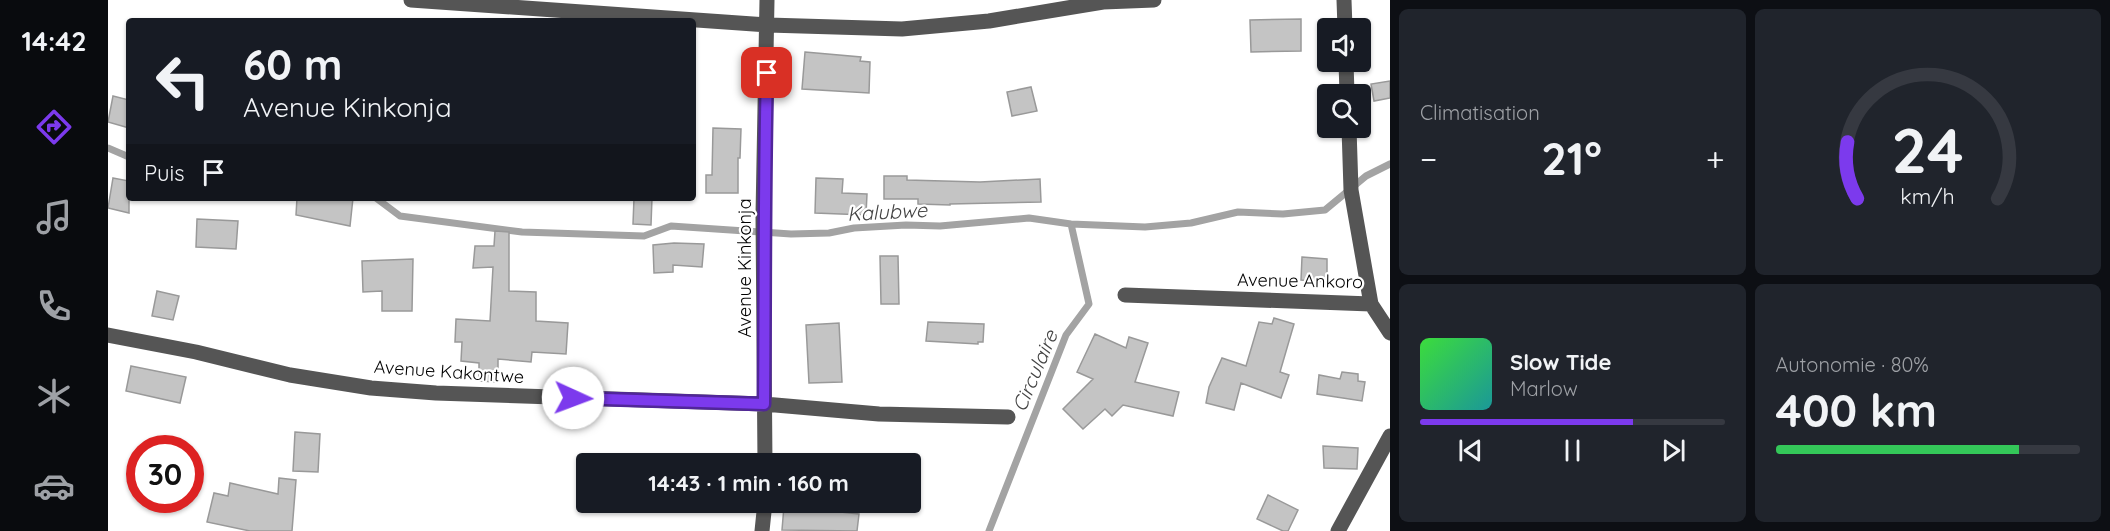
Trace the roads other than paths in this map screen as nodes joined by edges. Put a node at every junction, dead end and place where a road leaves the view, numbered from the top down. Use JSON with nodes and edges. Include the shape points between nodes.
{"nodes":[{"id":1,"x":411,"y":0,"type":"edge"},
{"id":2,"x":767,"y":0,"type":"edge"},
{"id":3,"x":1154,"y":0,"type":"edge"},
{"id":4,"x":1344,"y":0,"type":"edge"},
{"id":5,"x":658,"y":18,"type":"edge"},
{"id":6,"x":1345,"y":18,"type":"edge"},
{"id":7,"x":696,"y":21,"type":"edge"},
{"id":8,"x":768,"y":26,"type":"junction"},
{"id":9,"x":1349,"y":138,"type":"edge"},
{"id":10,"x":1125,"y":295,"type":"dead end"},
{"id":11,"x":1371,"y":304,"type":"junction"},
{"id":12,"x":1390,"y":333,"type":"edge"},
{"id":13,"x":108,"y":335,"type":"edge"},
{"id":14,"x":764,"y":404,"type":"junction"},
{"id":15,"x":1008,"y":417,"type":"dead end"},
{"id":16,"x":1390,"y":436,"type":"edge"},
{"id":17,"x":765,"y":453,"type":"edge"},
{"id":18,"x":764,"y":513,"type":"edge"},
{"id":19,"x":762,"y":531,"type":"edge"},
{"id":20,"x":1338,"y":531,"type":"edge"}],
"edges":[{"from":1,"to":5,"type":"street"},
{"from":2,"to":8,"type":"street","name":"Avenue Kinkonja"},
{"from":3,"to":8,"type":"street","via":[[1103,2],[989,21],[902,29]]},
{"from":4,"to":6,"type":"street"},
{"from":7,"to":8,"type":"street"},
{"from":8,"to":14,"type":"street","name":"Avenue Kinkonja"},
{"from":9,"to":11,"type":"street","name":"Avenue Ankoro","via":[[1351,190]]},
{"from":10,"to":11,"type":"street","name":"Avenue Ankoro"},
{"from":11,"to":12,"type":"street"},
{"from":13,"to":14,"type":"street","name":"Avenue Kakontwe","via":[[290,375],[371,388]]},
{"from":14,"to":15,"type":"street","name":"Avenue Kakontwe","via":[[879,414]]},
{"from":14,"to":17,"type":"street","name":"Avenue Kinkonja"},
{"from":16,"to":20,"type":"street"},
{"from":18,"to":19,"type":"street"}]}
